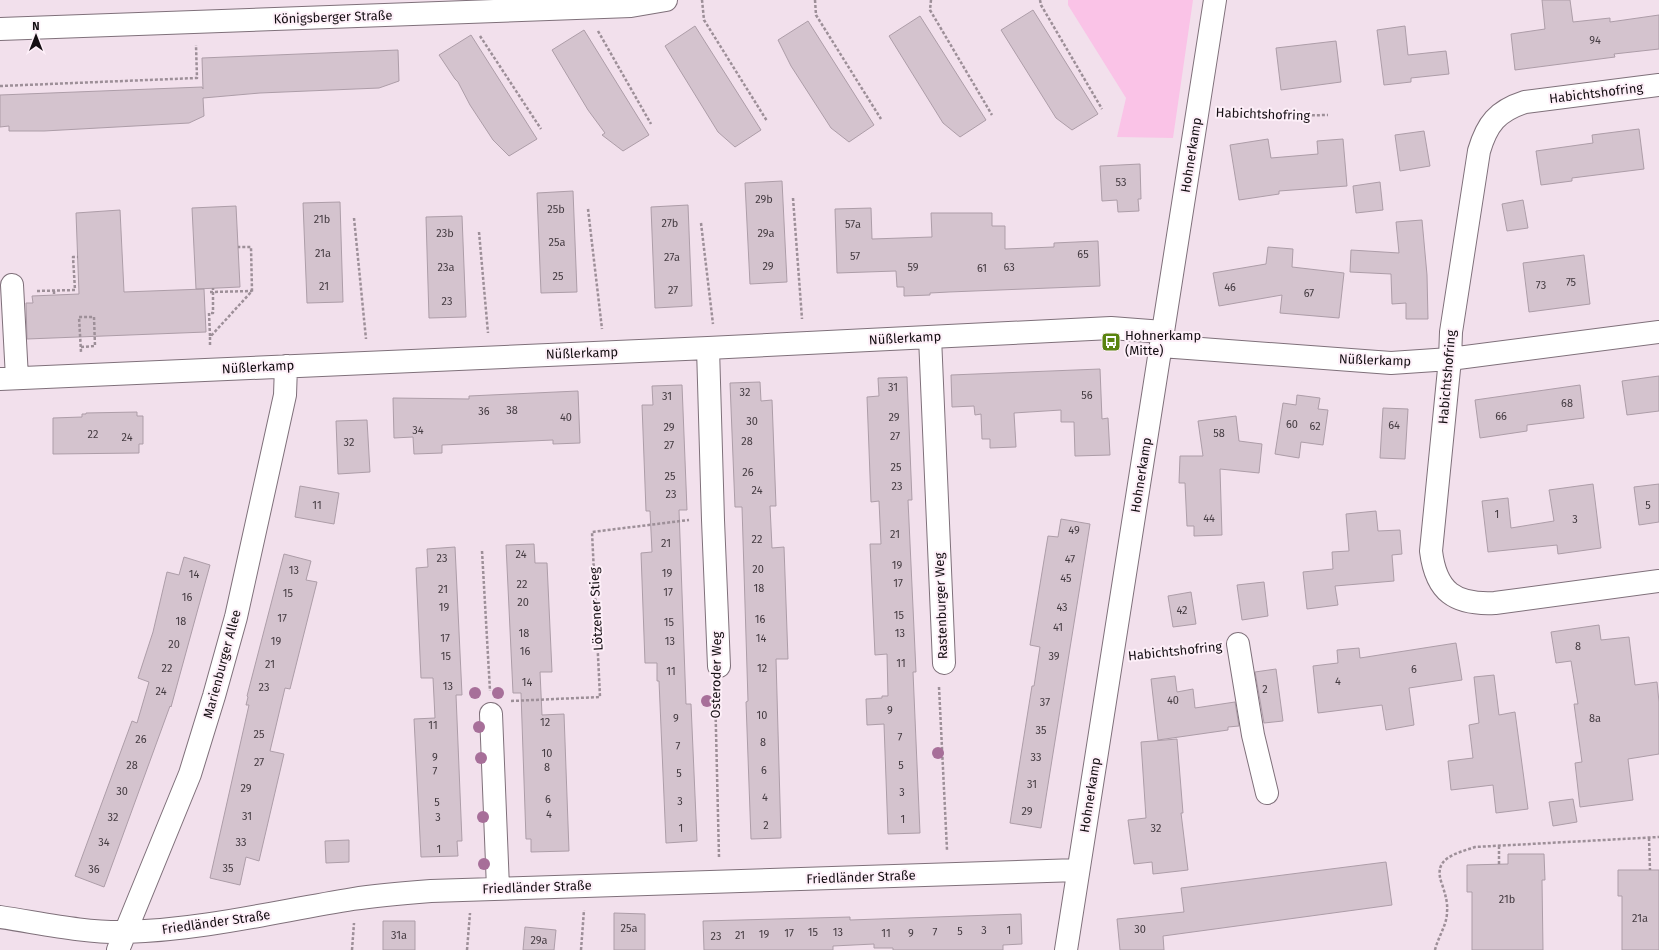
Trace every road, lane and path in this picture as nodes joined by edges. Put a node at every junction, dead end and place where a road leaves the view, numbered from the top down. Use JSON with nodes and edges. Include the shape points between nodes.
{"nodes":[{"id":1,"x":666,"y":0,"type":"edge"},
{"id":2,"x":702,"y":0,"type":"edge"},
{"id":3,"x":815,"y":0,"type":"edge"},
{"id":4,"x":931,"y":0,"type":"edge"},
{"id":5,"x":1040,"y":0,"type":"edge"},
{"id":6,"x":1215,"y":0,"type":"edge"},
{"id":7,"x":596,"y":7,"type":"junction"},
{"id":8,"x":467,"y":12,"type":"junction"},
{"id":9,"x":196,"y":22,"type":"junction"},
{"id":10,"x":0,"y":29,"type":"edge"},
{"id":11,"x":1659,"y":85,"type":"edge"},
{"id":12,"x":0,"y":86,"type":"edge"},
{"id":13,"x":1102,"y":109,"type":"dead end"},
{"id":14,"x":1198,"y":112,"type":"junction"},
{"id":15,"x":992,"y":115,"type":"dead end"},
{"id":16,"x":1328,"y":115,"type":"dead end"},
{"id":17,"x":881,"y":119,"type":"dead end"},
{"id":18,"x":767,"y":122,"type":"dead end"},
{"id":19,"x":651,"y":124,"type":"dead end"},
{"id":20,"x":541,"y":129,"type":"dead end"},
{"id":21,"x":793,"y":198,"type":"dead end"},
{"id":22,"x":588,"y":209,"type":"dead end"},
{"id":23,"x":354,"y":218,"type":"dead end"},
{"id":24,"x":701,"y":223,"type":"dead end"},
{"id":25,"x":479,"y":232,"type":"dead end"},
{"id":26,"x":238,"y":246,"type":"dead end"},
{"id":27,"x":78,"y":257,"type":"dead end"},
{"id":28,"x":12,"y":285,"type":"dead end"},
{"id":29,"x":213,"y":288,"type":"dead end"},
{"id":30,"x":54,"y":291,"type":"junction"},
{"id":31,"x":252,"y":291,"type":"junction"},
{"id":32,"x":35,"y":292,"type":"dead end"},
{"id":33,"x":210,"y":292,"type":"dead end"},
{"id":34,"x":54,"y":295,"type":"dead end"},
{"id":35,"x":1659,"y":332,"type":"edge"},
{"id":36,"x":210,"y":337,"type":"junction"},
{"id":37,"x":930,"y":337,"type":"junction"},
{"id":38,"x":1162,"y":339,"type":"junction"},
{"id":39,"x":804,"y":343,"type":"junction"},
{"id":40,"x":81,"y":347,"type":"junction"},
{"id":41,"x":712,"y":348,"type":"junction"},
{"id":42,"x":605,"y":352,"type":"junction"},
{"id":43,"x":491,"y":357,"type":"junction"},
{"id":44,"x":1450,"y":358,"type":"junction"},
{"id":45,"x":368,"y":362,"type":"junction"},
{"id":46,"x":286,"y":366,"type":"junction"},
{"id":47,"x":210,"y":369,"type":"junction"},
{"id":48,"x":83,"y":375,"type":"junction"},
{"id":49,"x":8,"y":378,"type":"edge"},
{"id":50,"x":713,"y":520,"type":"junction"},
{"id":51,"x":482,"y":551,"type":"dead end"},
{"id":52,"x":1659,"y":581,"type":"edge"},
{"id":53,"x":1238,"y":644,"type":"joint"},
{"id":54,"x":1112,"y":656,"type":"junction"},
{"id":55,"x":944,"y":663,"type":"joint"},
{"id":56,"x":719,"y":666,"type":"joint"},
{"id":57,"x":491,"y":708,"type":"junction"},
{"id":58,"x":1267,"y":793,"type":"dead end"},
{"id":59,"x":1659,"y":837,"type":"edge"},
{"id":60,"x":1650,"y":838,"type":"junction"},
{"id":61,"x":1500,"y":846,"type":"junction"},
{"id":62,"x":1499,"y":864,"type":"dead end"},
{"id":63,"x":1078,"y":870,"type":"junction"},
{"id":64,"x":1650,"y":870,"type":"dead end"},
{"id":65,"x":948,"y":874,"type":"junction"},
{"id":66,"x":720,"y":881,"type":"junction"},
{"id":67,"x":586,"y":885,"type":"junction"},
{"id":68,"x":498,"y":888,"type":"junction"},
{"id":69,"x":472,"y":889,"type":"junction"},
{"id":70,"x":0,"y":917,"type":"edge"},
{"id":71,"x":122,"y":941,"type":"edge"},
{"id":72,"x":467,"y":950,"type":"edge"},
{"id":73,"x":581,"y":950,"type":"edge"},
{"id":74,"x":1066,"y":950,"type":"edge"},
{"id":75,"x":1435,"y":950,"type":"edge"}],
"edges":[{"from":1,"to":7,"type":"street","name":"Königsberger Straße","via":[[631,6]]},
{"from":2,"to":18,"type":"path","via":[[704,20]]},
{"from":3,"to":17,"type":"path","via":[[816,15]]},
{"from":4,"to":15,"type":"path","via":[[930,10]]},
{"from":5,"to":13,"type":"path"},
{"from":6,"to":14,"type":"street","name":"Hohnerkamp"},
{"from":7,"to":8,"type":"street","name":"Königsberger Straße"},
{"from":7,"to":19,"type":"path","via":[[597,29]]},
{"from":8,"to":9,"type":"street","name":"Königsberger Straße"},
{"from":8,"to":20,"type":"path"},
{"from":9,"to":10,"type":"street","name":"Königsberger Straße"},
{"from":9,"to":12,"type":"path","via":[[197,78]]},
{"from":11,"to":44,"type":"street","name":"Habichtshofring","via":[[1524,102],[1497,116],[1489,125],[1479,150],[1454,305]]},
{"from":14,"to":16,"type":"path","name":"Habichtshofring","via":[[1266,116]]},
{"from":14,"to":38,"type":"street","name":"Hohnerkamp"},
{"from":21,"to":39,"type":"path"},
{"from":22,"to":42,"type":"path"},
{"from":23,"to":45,"type":"path"},
{"from":24,"to":41,"type":"path"},
{"from":25,"to":43,"type":"path"},
{"from":26,"to":31,"type":"path","via":[[251,246]]},
{"from":27,"to":30,"type":"path","via":[[73,257],[75,290]]},
{"from":28,"to":49,"type":"street"},
{"from":29,"to":36,"type":"path","via":[[213,313],[209,313]]},
{"from":30,"to":32,"type":"path"},
{"from":30,"to":34,"type":"path"},
{"from":31,"to":33,"type":"path"},
{"from":31,"to":36,"type":"path"},
{"from":35,"to":44,"type":"street","name":"Nüßlerkamp"},
{"from":36,"to":47,"type":"path"},
{"from":37,"to":38,"type":"street","name":"Nüßlerkamp","via":[[1111,328]]},
{"from":37,"to":39,"type":"street","name":"Nüßlerkamp"},
{"from":37,"to":55,"type":"street","name":"Rastenburger Weg"},
{"from":38,"to":44,"type":"street","name":"Nüßlerkamp","via":[[1391,363]]},
{"from":38,"to":54,"type":"street","name":"Hohnerkamp"},
{"from":39,"to":41,"type":"street","name":"Nüßlerkamp"},
{"from":40,"to":40,"type":"path","via":[[95,346],[94,317],[79,317]]},
{"from":40,"to":48,"type":"path"},
{"from":41,"to":42,"type":"street","name":"Nüßlerkamp"},
{"from":41,"to":50,"type":"street","name":"Osteroder Weg"},
{"from":42,"to":43,"type":"street","name":"Nüßlerkamp"},
{"from":43,"to":45,"type":"street","name":"Nüßlerkamp"},
{"from":44,"to":52,"type":"street","name":"Habichtshofring","via":[[1431,551],[1436,574],[1447,591],[1461,600],[1478,604]]},
{"from":45,"to":46,"type":"street","name":"Nüßlerkamp"},
{"from":46,"to":47,"type":"street","name":"Nüßlerkamp"},
{"from":46,"to":71,"type":"street","name":"Marienburger Allee","via":[[285,395],[236,617],[214,696],[190,774]]},
{"from":47,"to":48,"type":"street","name":"Nüßlerkamp"},
{"from":48,"to":49,"type":"street","name":"Nüßlerkamp"},
{"from":50,"to":56,"type":"street","name":"Osteroder Weg"},
{"from":50,"to":57,"type":"path","name":"Lötzener Stieg","via":[[592,532],[600,697]]},
{"from":51,"to":57,"type":"path"},
{"from":53,"to":54,"type":"path","name":"Habichtshofring","via":[[1136,658]]},
{"from":53,"to":58,"type":"street","via":[[1253,736]]},
{"from":54,"to":63,"type":"street","name":"Hohnerkamp"},
{"from":55,"to":65,"type":"path","name":"Rastenburger Weg","via":[[939,684]]},
{"from":56,"to":66,"type":"path","name":"Osteroder Weg","via":[[714,692]]},
{"from":57,"to":68,"type":"street"},
{"from":59,"to":60,"type":"path"},
{"from":60,"to":61,"type":"path"},
{"from":60,"to":64,"type":"path"},
{"from":61,"to":62,"type":"path"},
{"from":61,"to":75,"type":"path","via":[[1475,848],[1455,854],[1444,860],[1439,867],[1439,878],[1448,909]]},
{"from":63,"to":65,"type":"street","name":"Friedländer Straße"},
{"from":63,"to":74,"type":"street","name":"Hohnerkamp"},
{"from":65,"to":66,"type":"street","name":"Friedländer Straße"},
{"from":66,"to":67,"type":"street","name":"Friedländer Straße"},
{"from":67,"to":68,"type":"street","name":"Friedländer Straße"},
{"from":67,"to":73,"type":"path"},
{"from":68,"to":69,"type":"street","name":"Friedländer Straße"},
{"from":69,"to":71,"type":"street","name":"Friedländer Straße","via":[[354,899],[243,919],[151,931]]},
{"from":69,"to":72,"type":"path"},
{"from":70,"to":71,"type":"street","name":"Friedländer Straße","via":[[87,930]]}]}
